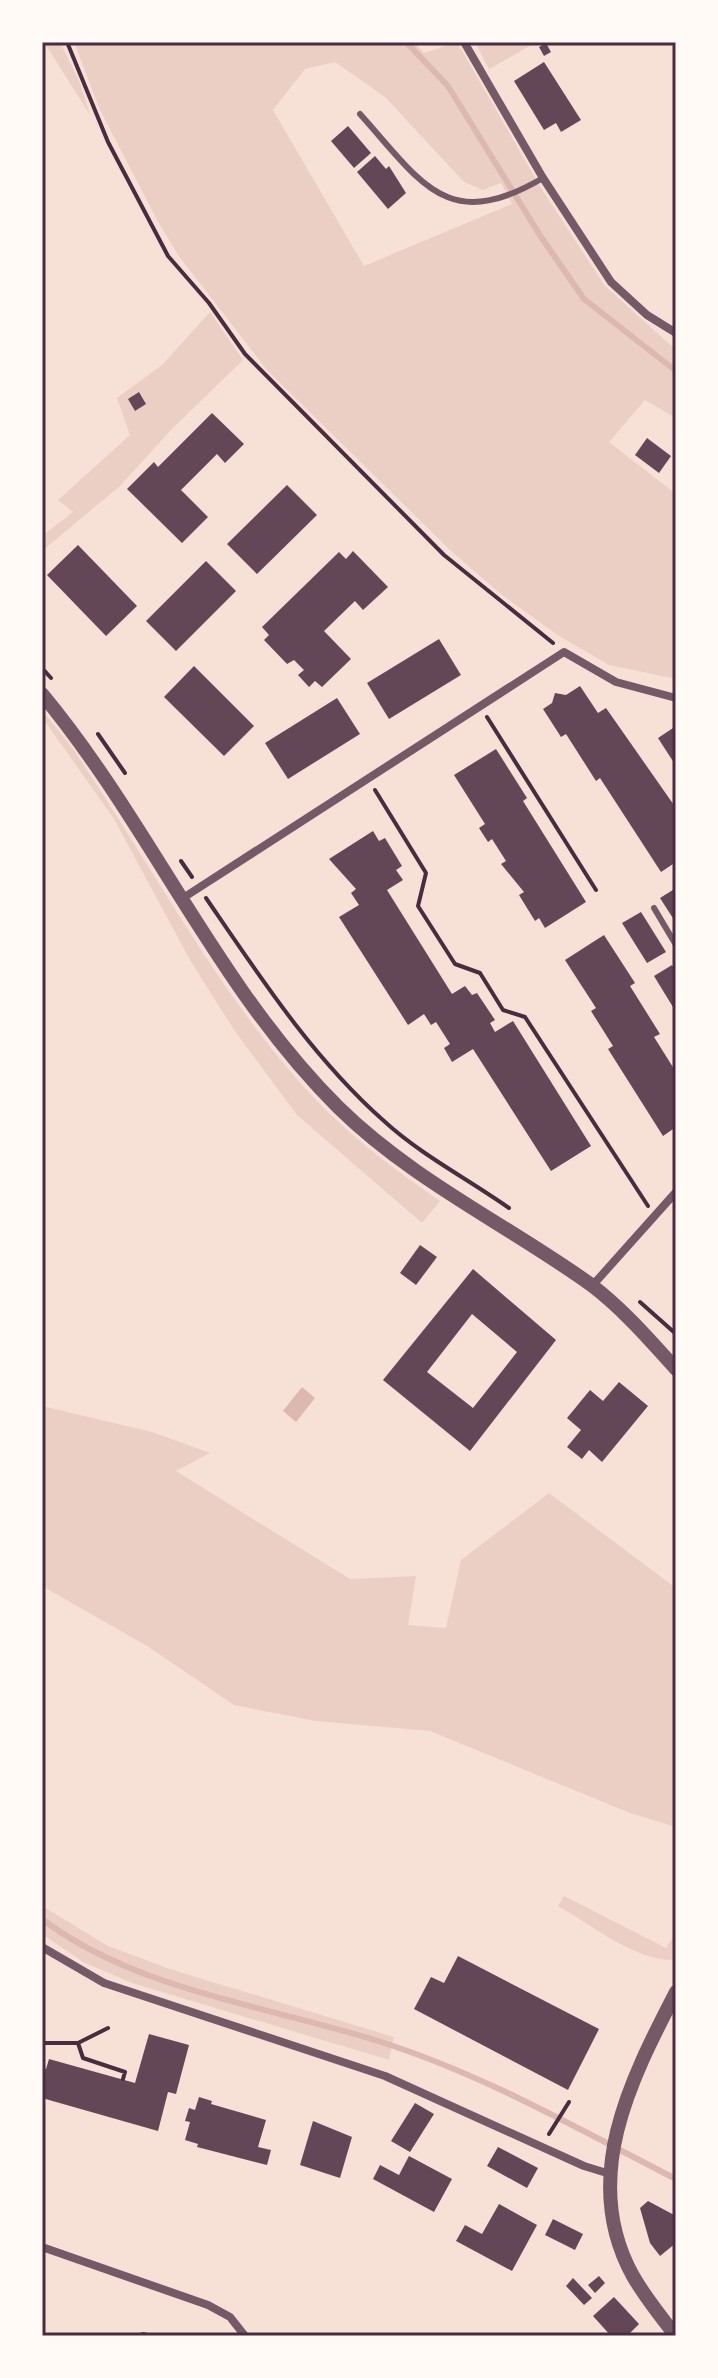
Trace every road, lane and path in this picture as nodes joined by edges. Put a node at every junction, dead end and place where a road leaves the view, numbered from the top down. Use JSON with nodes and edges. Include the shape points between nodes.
{"nodes":[{"id":1,"x":67,"y":42,"type":"edge"},
{"id":2,"x":464,"y":42,"type":"edge"},
{"id":3,"x":360,"y":114,"type":"dead end"},
{"id":4,"x":543,"y":178,"type":"junction"},
{"id":5,"x":676,"y":333,"type":"edge"},
{"id":6,"x":564,"y":652,"type":"junction"},
{"id":7,"x":42,"y":668,"type":"edge"},
{"id":8,"x":52,"y":679,"type":"dead end"},
{"id":9,"x":42,"y":694,"type":"edge"},
{"id":10,"x":676,"y":698,"type":"edge"},
{"id":11,"x":481,"y":708,"type":"junction"},
{"id":12,"x":90,"y":723,"type":"dead end"},
{"id":13,"x":369,"y":779,"type":"junction"},
{"id":14,"x":132,"y":785,"type":"dead end"},
{"id":15,"x":174,"y":849,"type":"dead end"},
{"id":16,"x":199,"y":888,"type":"junction"},
{"id":17,"x":596,"y":890,"type":"dead end"},
{"id":18,"x":183,"y":898,"type":"junction"},
{"id":19,"x":654,"y":908,"type":"dead end"},
{"id":20,"x":676,"y":945,"type":"edge"},
{"id":21,"x":676,"y":1192,"type":"edge"},
{"id":22,"x":516,"y":1213,"type":"dead end"},
{"id":23,"x":653,"y":1215,"type":"junction"},
{"id":24,"x":592,"y":1286,"type":"junction"},
{"id":25,"x":632,"y":1295,"type":"dead end"},
{"id":26,"x":676,"y":1334,"type":"edge"},
{"id":27,"x":676,"y":1369,"type":"edge"},
{"id":28,"x":42,"y":1947,"type":"edge"},
{"id":29,"x":674,"y":2000,"type":"edge"},
{"id":30,"x":108,"y":2028,"type":"dead end"},
{"id":31,"x":42,"y":2043,"type":"edge"},
{"id":32,"x":78,"y":2043,"type":"junction"},
{"id":33,"x":123,"y":2079,"type":"dead end"},
{"id":34,"x":569,"y":2102,"type":"dead end"},
{"id":35,"x":548,"y":2135,"type":"dead end"},
{"id":36,"x":610,"y":2174,"type":"junction"},
{"id":37,"x":42,"y":2247,"type":"edge"},
{"id":38,"x":245,"y":2336,"type":"edge"},
{"id":39,"x":676,"y":2336,"type":"edge"}],
"edges":[{"from":1,"to":6,"type":"path","via":[[108,142],[168,256],[245,354],[444,555]]},
{"from":2,"to":4,"type":"street"},
{"from":3,"to":4,"type":"lane","via":[[419,179],[465,204],[497,201]]},
{"from":4,"to":5,"type":"street","via":[[611,282]]},
{"from":6,"to":10,"type":"street","via":[[616,682]]},
{"from":6,"to":11,"type":"street"},
{"from":7,"to":8,"type":"path"},
{"from":9,"to":18,"type":"street","via":[[103,774]]},
{"from":11,"to":13,"type":"street"},
{"from":11,"to":17,"type":"path"},
{"from":12,"to":14,"type":"path"},
{"from":13,"to":16,"type":"street"},
{"from":13,"to":23,"type":"path","via":[[426,873],[418,906],[455,964],[480,973],[503,1010],[525,1017]]},
{"from":15,"to":16,"type":"path"},
{"from":16,"to":18,"type":"street"},
{"from":16,"to":22,"type":"path","via":[[337,1076],[408,1140]]},
{"from":18,"to":24,"type":"street","via":[[279,1041],[338,1107],[436,1186]]},
{"from":19,"to":20,"type":"lane"},
{"from":21,"to":23,"type":"street"},
{"from":23,"to":24,"type":"street"},
{"from":24,"to":27,"type":"street"},
{"from":25,"to":26,"type":"path"},
{"from":28,"to":36,"type":"street","via":[[104,1983],[385,2076]]},
{"from":29,"to":36,"type":"street","via":[[638,2064],[618,2124]]},
{"from":30,"to":32,"type":"path"},
{"from":31,"to":32,"type":"path"},
{"from":32,"to":33,"type":"path","via":[[83,2058],[125,2072]]},
{"from":34,"to":35,"type":"path"},
{"from":36,"to":39,"type":"street","via":[[615,2228],[624,2254],[633,2276]]},
{"from":37,"to":38,"type":"street","via":[[208,2305],[230,2317]]}]}
